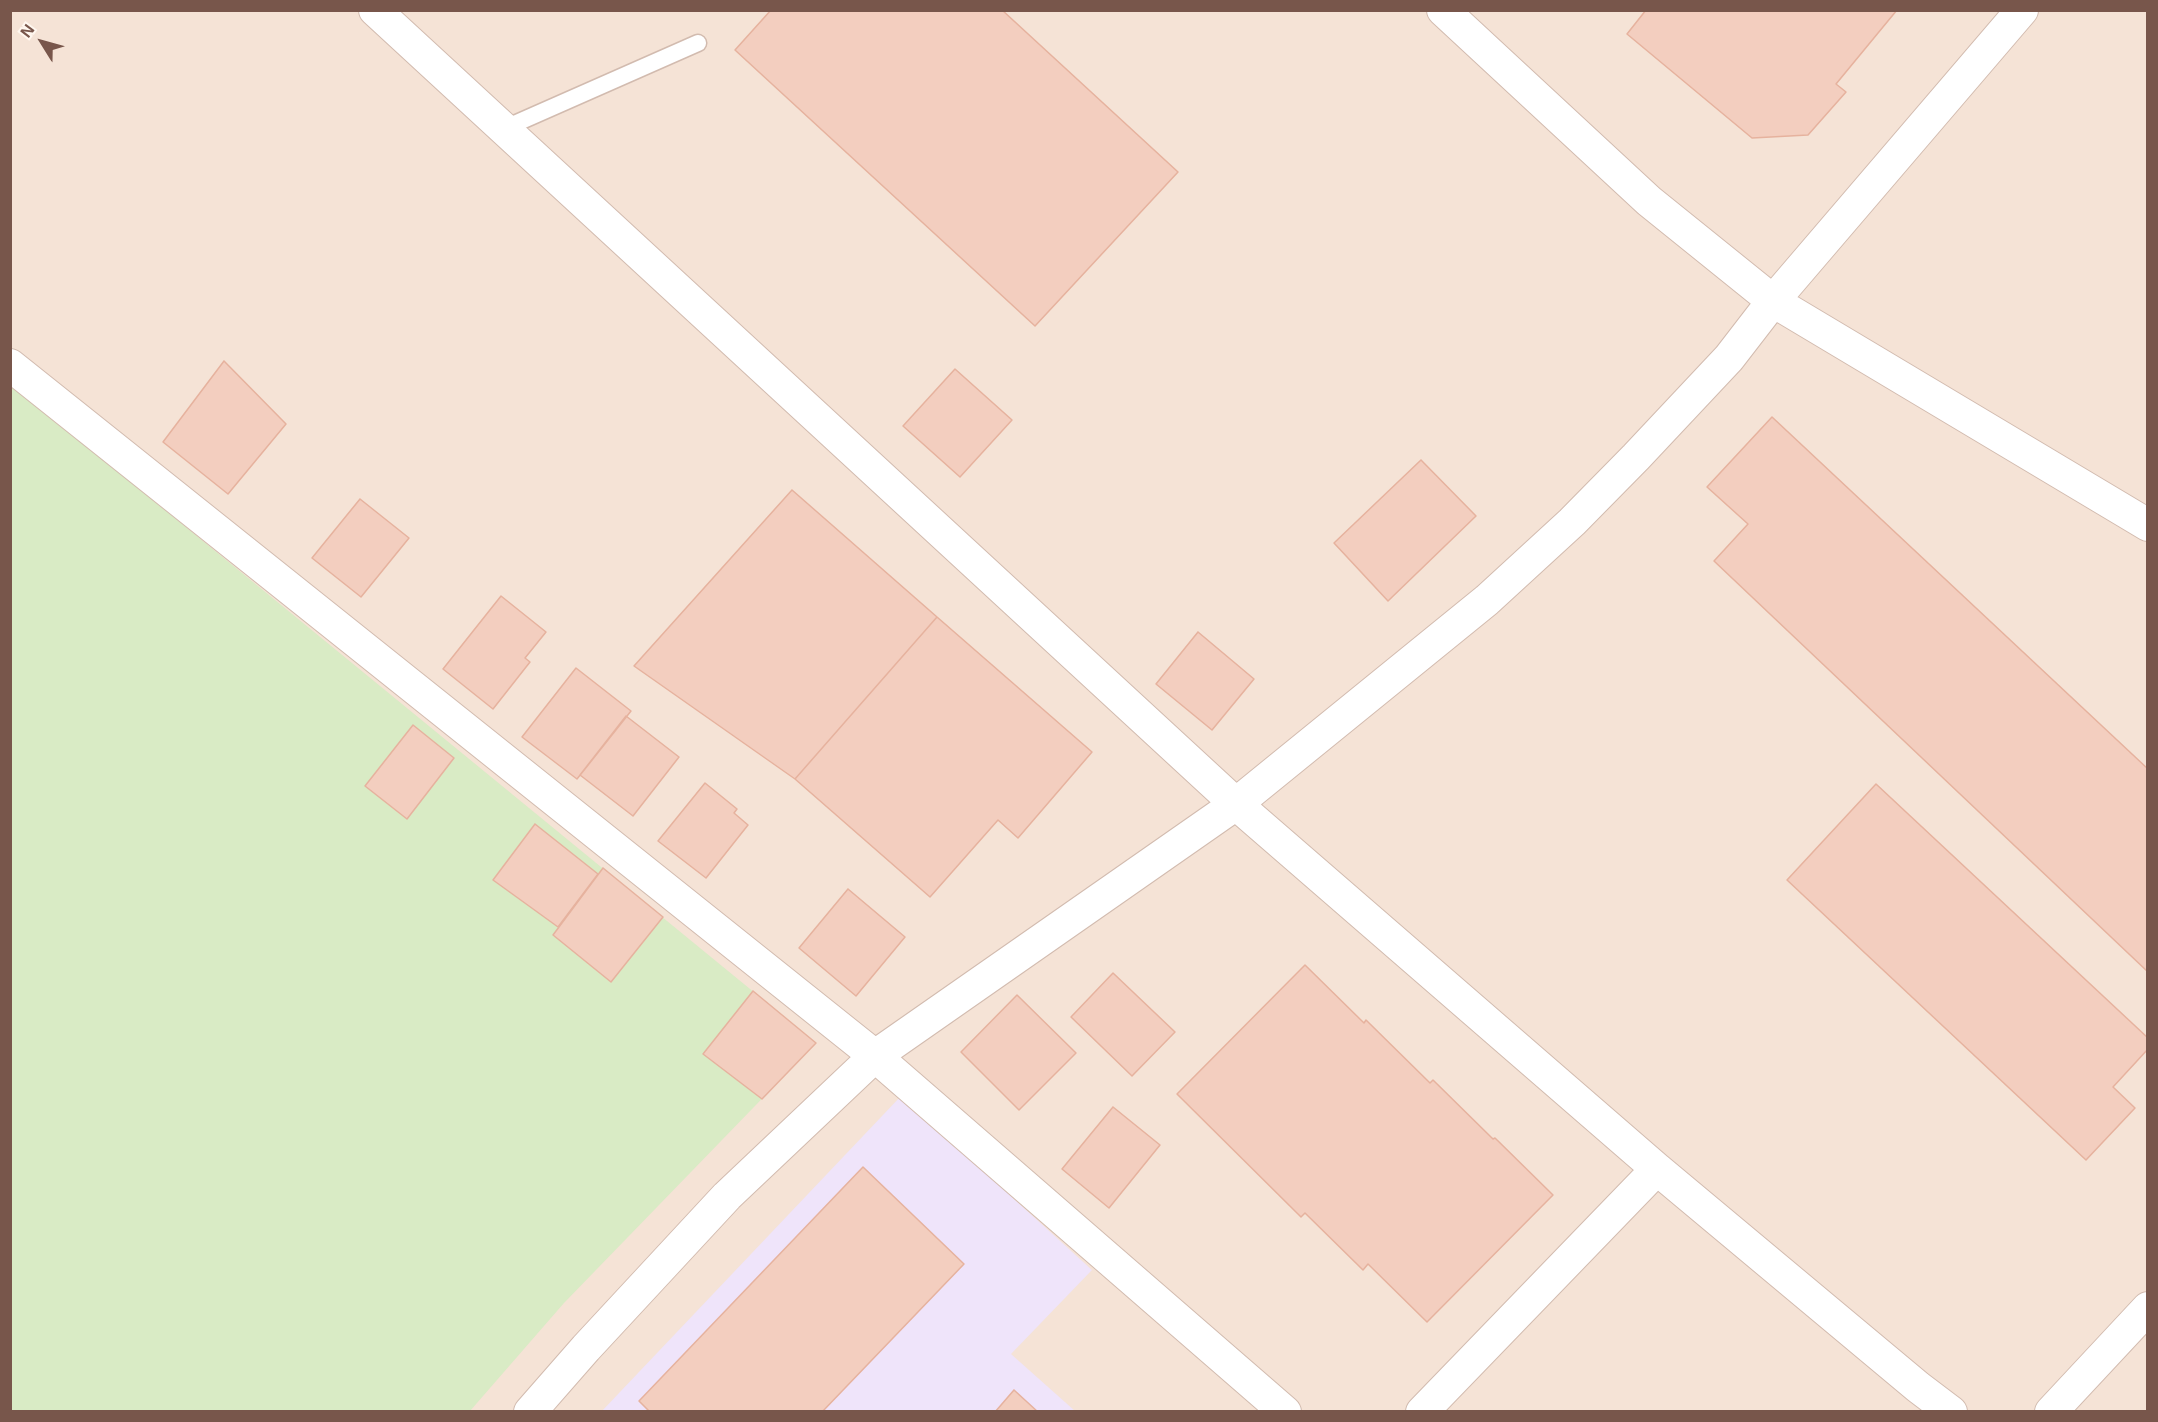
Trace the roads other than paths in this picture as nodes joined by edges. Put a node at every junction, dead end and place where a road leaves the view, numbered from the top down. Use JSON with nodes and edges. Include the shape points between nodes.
{"nodes":[{"id":1,"x":375,"y":10,"type":"edge"},
{"id":2,"x":1443,"y":10,"type":"edge"},
{"id":3,"x":2022,"y":10,"type":"edge"},
{"id":4,"x":698,"y":43,"type":"dead end"},
{"id":5,"x":503,"y":129,"type":"junction"},
{"id":6,"x":1773,"y":301,"type":"junction"},
{"id":7,"x":10,"y":365,"type":"edge"},
{"id":8,"x":2148,"y":525,"type":"edge"},
{"id":9,"x":1236,"y":804,"type":"junction"},
{"id":10,"x":875,"y":1056,"type":"junction"},
{"id":11,"x":1657,"y":1169,"type":"junction"},
{"id":12,"x":2148,"y":1308,"type":"edge"},
{"id":13,"x":530,"y":1412,"type":"edge"},
{"id":14,"x":1285,"y":1412,"type":"edge"},
{"id":15,"x":1422,"y":1412,"type":"edge"},
{"id":16,"x":1951,"y":1412,"type":"edge"},
{"id":17,"x":2050,"y":1412,"type":"edge"}],
"edges":[{"from":1,"to":5,"type":"street"},
{"from":2,"to":6,"type":"street","via":[[1649,201]]},
{"from":3,"to":6,"type":"street"},
{"from":4,"to":5,"type":"lane"},
{"from":5,"to":9,"type":"street"},
{"from":6,"to":8,"type":"street"},
{"from":6,"to":9,"type":"street","via":[[1729,358],[1572,522],[1488,600]]},
{"from":7,"to":10,"type":"street"},
{"from":9,"to":10,"type":"street"},
{"from":9,"to":11,"type":"street"},
{"from":10,"to":13,"type":"street","via":[[727,1197]]},
{"from":10,"to":14,"type":"street"},
{"from":11,"to":15,"type":"street"},
{"from":11,"to":16,"type":"street"},
{"from":12,"to":17,"type":"street"}]}
